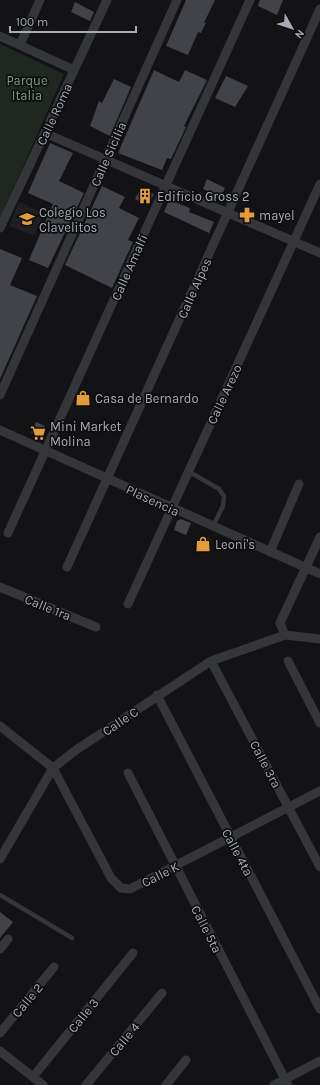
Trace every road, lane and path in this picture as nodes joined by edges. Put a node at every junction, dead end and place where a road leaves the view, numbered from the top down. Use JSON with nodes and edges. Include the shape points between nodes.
{"nodes":[{"id":1,"x":40,"y":0,"type":"edge"},
{"id":2,"x":107,"y":0,"type":"edge"},
{"id":3,"x":177,"y":0,"type":"edge"},
{"id":4,"x":250,"y":0,"type":"edge"},
{"id":5,"x":320,"y":9,"type":"edge"},
{"id":6,"x":0,"y":36,"type":"edge"},
{"id":7,"x":20,"y":45,"type":"junction"},
{"id":8,"x":74,"y":70,"type":"junction"},
{"id":9,"x":45,"y":133,"type":"junction"},
{"id":10,"x":106,"y":159,"type":"junction"},
{"id":11,"x":320,"y":184,"type":"edge"},
{"id":12,"x":166,"y":185,"type":"junction"},
{"id":13,"x":228,"y":212,"type":"junction"},
{"id":14,"x":0,"y":227,"type":"edge"},
{"id":15,"x":294,"y":241,"type":"junction"},
{"id":16,"x":320,"y":253,"type":"edge"},
{"id":17,"x":0,"y":395,"type":"edge"},
{"id":18,"x":0,"y":430,"type":"edge"},
{"id":19,"x":45,"y":451,"type":"junction"},
{"id":20,"x":188,"y":472,"type":"junction"},
{"id":21,"x":108,"y":479,"type":"junction"},
{"id":22,"x":300,"y":484,"type":"dead end"},
{"id":23,"x":171,"y":509,"type":"junction"},
{"id":24,"x":213,"y":527,"type":"junction"},
{"id":25,"x":8,"y":533,"type":"dead end"},
{"id":26,"x":320,"y":537,"type":"edge"},
{"id":27,"x":270,"y":552,"type":"junction"},
{"id":28,"x":67,"y":567,"type":"dead end"},
{"id":29,"x":306,"y":568,"type":"junction"},
{"id":30,"x":320,"y":574,"type":"edge"},
{"id":31,"x":0,"y":587,"type":"edge"},
{"id":32,"x":128,"y":604,"type":"dead end"},
{"id":33,"x":96,"y":627,"type":"dead end"},
{"id":34,"x":284,"y":635,"type":"junction"},
{"id":35,"x":320,"y":639,"type":"edge"},
{"id":36,"x":211,"y":661,"type":"junction"},
{"id":37,"x":288,"y":661,"type":"dead end"},
{"id":38,"x":157,"y":695,"type":"junction"},
{"id":39,"x":320,"y":723,"type":"edge"},
{"id":40,"x":0,"y":726,"type":"edge"},
{"id":41,"x":53,"y":768,"type":"junction"},
{"id":42,"x":128,"y":773,"type":"dead end"},
{"id":43,"x":320,"y":791,"type":"edge"},
{"id":44,"x":290,"y":808,"type":"junction"},
{"id":45,"x":230,"y":838,"type":"junction"},
{"id":46,"x":0,"y":859,"type":"edge"},
{"id":47,"x":175,"y":866,"type":"junction"},
{"id":48,"x":320,"y":867,"type":"edge"},
{"id":49,"x":0,"y":894,"type":"edge"},
{"id":50,"x":72,"y":938,"type":"dead end"},
{"id":51,"x":8,"y":939,"type":"dead end"},
{"id":52,"x":0,"y":949,"type":"edge"},
{"id":53,"x":134,"y":952,"type":"dead end"},
{"id":54,"x":54,"y":967,"type":"dead end"},
{"id":55,"x":162,"y":993,"type":"dead end"},
{"id":56,"x":320,"y":1009,"type":"edge"},
{"id":57,"x":0,"y":1032,"type":"edge"},
{"id":58,"x":0,"y":1051,"type":"edge"},
{"id":59,"x":186,"y":1060,"type":"dead end"},
{"id":60,"x":320,"y":1061,"type":"edge"},
{"id":61,"x":32,"y":1077,"type":"junction"},
{"id":62,"x":286,"y":1082,"type":"edge"},
{"id":63,"x":43,"y":1085,"type":"edge"},
{"id":64,"x":86,"y":1085,"type":"edge"},
{"id":65,"x":166,"y":1085,"type":"edge"},
{"id":66,"x":274,"y":1085,"type":"edge"}],
"edges":[{"from":1,"to":7,"type":"street"},
{"from":2,"to":8,"type":"street","name":"Calle Roma"},
{"from":3,"to":10,"type":"street","name":"Calle Sicilia"},
{"from":4,"to":12,"type":"street","name":"Calle Amalfi"},
{"from":5,"to":13,"type":"street","name":"Calle Alpes"},
{"from":6,"to":7,"type":"street"},
{"from":7,"to":8,"type":"street"},
{"from":8,"to":9,"type":"street","name":"Calle Roma"},
{"from":9,"to":10,"type":"street"},
{"from":9,"to":14,"type":"street","name":"Calle Roma"},
{"from":10,"to":12,"type":"street"},
{"from":10,"to":17,"type":"street","name":"Calle Sicilia"},
{"from":11,"to":15,"type":"street","name":"Calle Arezo"},
{"from":12,"to":13,"type":"street"},
{"from":12,"to":19,"type":"street","name":"Calle Amalfi"},
{"from":13,"to":15,"type":"street"},
{"from":13,"to":21,"type":"street","name":"Calle Alpes"},
{"from":15,"to":16,"type":"street"},
{"from":15,"to":20,"type":"street","name":"Calle Arezo"},
{"from":18,"to":19,"type":"street","name":"Plasencia"},
{"from":19,"to":21,"type":"street","name":"Plasencia"},
{"from":19,"to":25,"type":"street","name":"Calle Amalfi"},
{"from":20,"to":23,"type":"street","name":"Calle Arezo"},
{"from":20,"to":24,"type":"lane","via":[[219,489],[224,496],[223,506]]},
{"from":21,"to":23,"type":"street","name":"Plasencia"},
{"from":21,"to":28,"type":"street","name":"Calle Alpes"},
{"from":22,"to":27,"type":"street"},
{"from":23,"to":24,"type":"street","name":"Plasencia"},
{"from":23,"to":32,"type":"street","name":"Calle Arezo"},
{"from":24,"to":27,"type":"street","name":"Plasencia"},
{"from":26,"to":29,"type":"street"},
{"from":27,"to":29,"type":"street","name":"Plasencia"},
{"from":29,"to":30,"type":"street","name":"Plasencia"},
{"from":29,"to":34,"type":"street","via":[[280,623]]},
{"from":31,"to":33,"type":"street","name":"Calle 1ra"},
{"from":34,"to":35,"type":"street"},
{"from":34,"to":36,"type":"street","name":"Calle C"},
{"from":36,"to":38,"type":"street","name":"Calle C"},
{"from":36,"to":44,"type":"street","name":"Calle 3ra"},
{"from":37,"to":39,"type":"street"},
{"from":38,"to":41,"type":"street","name":"Calle C"},
{"from":38,"to":45,"type":"street","name":"Calle 4ta"},
{"from":40,"to":41,"type":"street"},
{"from":41,"to":46,"type":"street","name":"Calle C"},
{"from":41,"to":47,"type":"street","name":"Calle K","via":[[111,878],[121,888],[130,889]]},
{"from":42,"to":47,"type":"street","name":"Calle 5ta"},
{"from":43,"to":44,"type":"street","name":"Calle K"},
{"from":44,"to":45,"type":"street","name":"Calle K"},
{"from":44,"to":48,"type":"street","name":"Calle 3ra"},
{"from":45,"to":47,"type":"street","name":"Calle K"},
{"from":45,"to":56,"type":"street","name":"Calle 4ta"},
{"from":47,"to":62,"type":"street","name":"Calle 5ta"},
{"from":49,"to":50,"type":"lane"},
{"from":51,"to":52,"type":"street"},
{"from":53,"to":61,"type":"street","name":"Calle 3"},
{"from":54,"to":57,"type":"street","name":"Calle 2"},
{"from":55,"to":64,"type":"street","name":"Calle 4"},
{"from":58,"to":61,"type":"street"},
{"from":59,"to":65,"type":"street"},
{"from":60,"to":62,"type":"street"},
{"from":61,"to":63,"type":"street"},
{"from":62,"to":66,"type":"street"}]}
